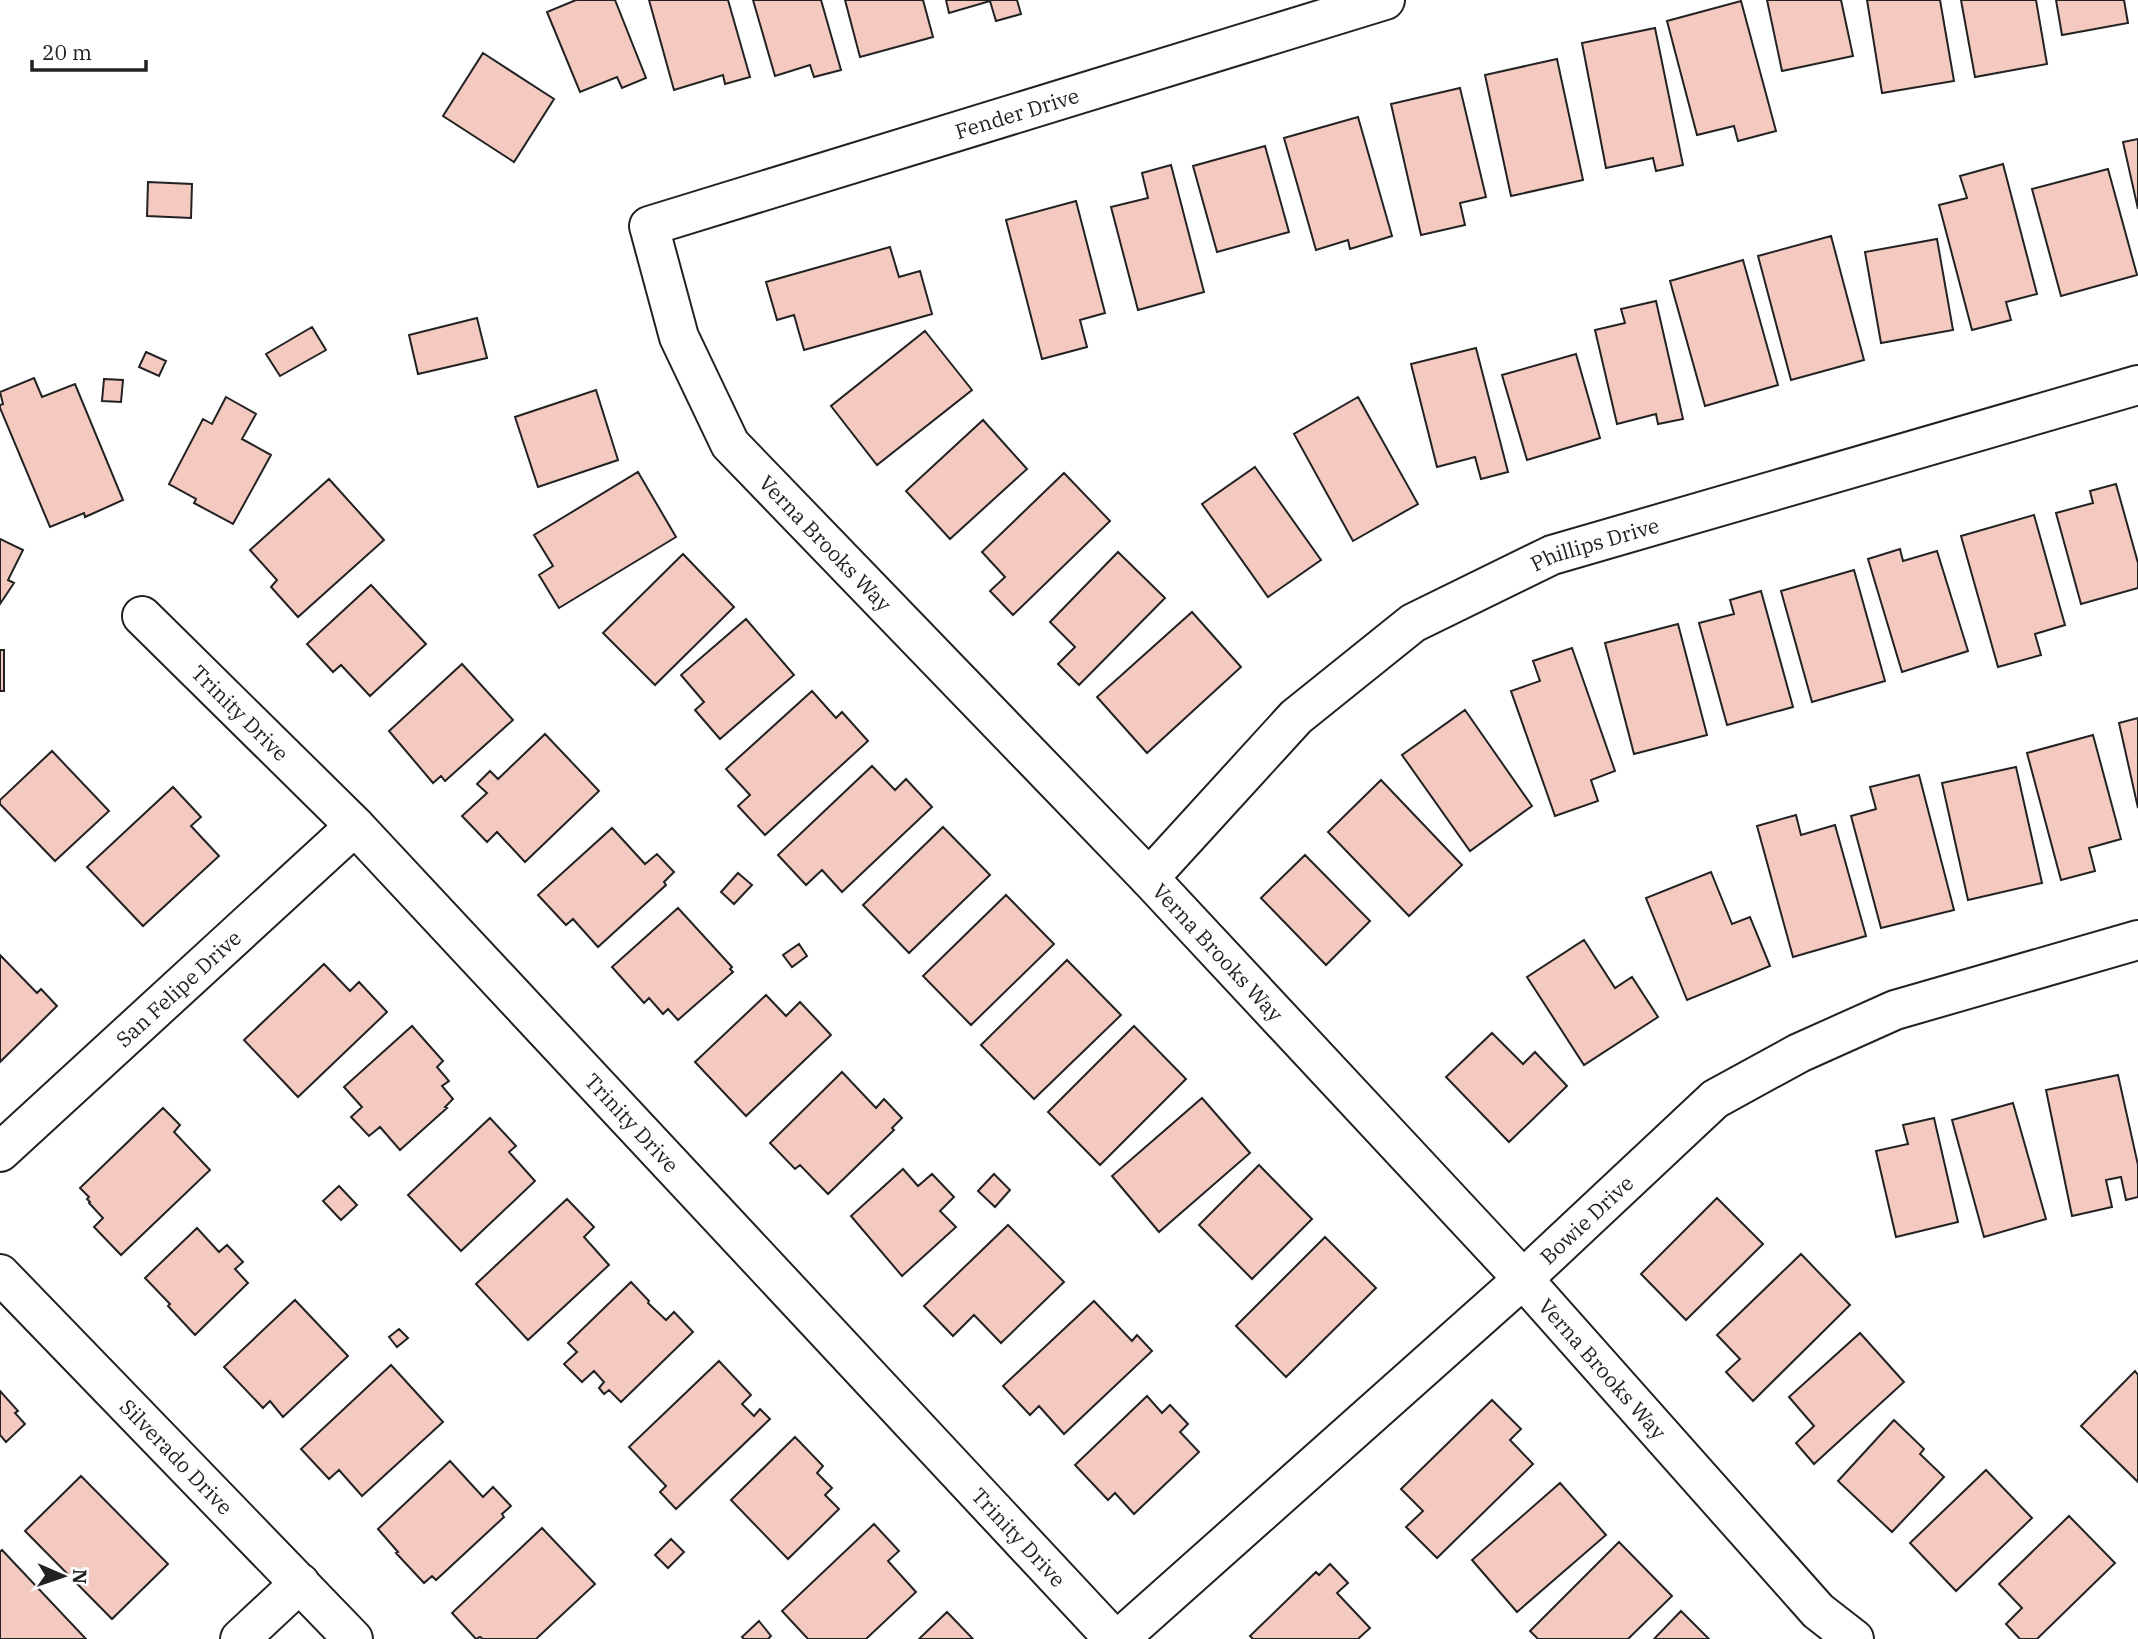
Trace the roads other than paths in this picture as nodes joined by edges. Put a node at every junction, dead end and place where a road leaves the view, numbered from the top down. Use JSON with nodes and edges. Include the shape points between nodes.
{"nodes":[{"id":1,"x":1385,"y":0,"type":"edge"},
{"id":2,"x":1326,"y":9,"type":"edge"},
{"id":3,"x":649,"y":226,"type":"joint"},
{"id":4,"x":2138,"y":385,"type":"edge"},
{"id":5,"x":142,"y":616,"type":"dead end"},
{"id":6,"x":355,"y":826,"type":"junction"},
{"id":7,"x":1149,"y":878,"type":"junction"},
{"id":8,"x":2138,"y":940,"type":"edge"},
{"id":9,"x":0,"y":1153,"type":"edge"},
{"id":10,"x":0,"y":1274,"type":"edge"},
{"id":11,"x":1523,"y":1279,"type":"junction"},
{"id":12,"x":300,"y":1583,"type":"junction"},
{"id":13,"x":240,"y":1639,"type":"edge"},
{"id":14,"x":353,"y":1639,"type":"edge"},
{"id":15,"x":1116,"y":1639,"type":"edge"},
{"id":16,"x":1854,"y":1639,"type":"edge"}],
"edges":[{"from":1,"to":2,"type":"street","name":"Fender Drive"},
{"from":2,"to":3,"type":"street","name":"Fender Drive"},
{"from":3,"to":7,"type":"street","name":"Verna Brooks Way","via":[[679,337],[730,444]]},
{"from":4,"to":7,"type":"street","name":"Phillips Drive","via":[[1552,555],[1424,617],[1296,717]]},
{"from":5,"to":6,"type":"street","name":"Trinity Drive"},
{"from":6,"to":9,"type":"street","name":"San Felipe Drive"},
{"from":6,"to":15,"type":"street","name":"Trinity Drive"},
{"from":7,"to":11,"type":"street","name":"Verna Brooks Way"},
{"from":8,"to":11,"type":"street","name":"Bowie Drive","via":[[1895,1010],[1799,1053],[1715,1099]]},
{"from":10,"to":12,"type":"street","name":"Silverado Drive"},
{"from":11,"to":15,"type":"street","name":"Bowie Drive"},
{"from":11,"to":16,"type":"street","name":"Verna Brooks Way","via":[[1818,1611]]},
{"from":12,"to":13,"type":"street"},
{"from":12,"to":14,"type":"street","name":"Silverado Drive"}]}
